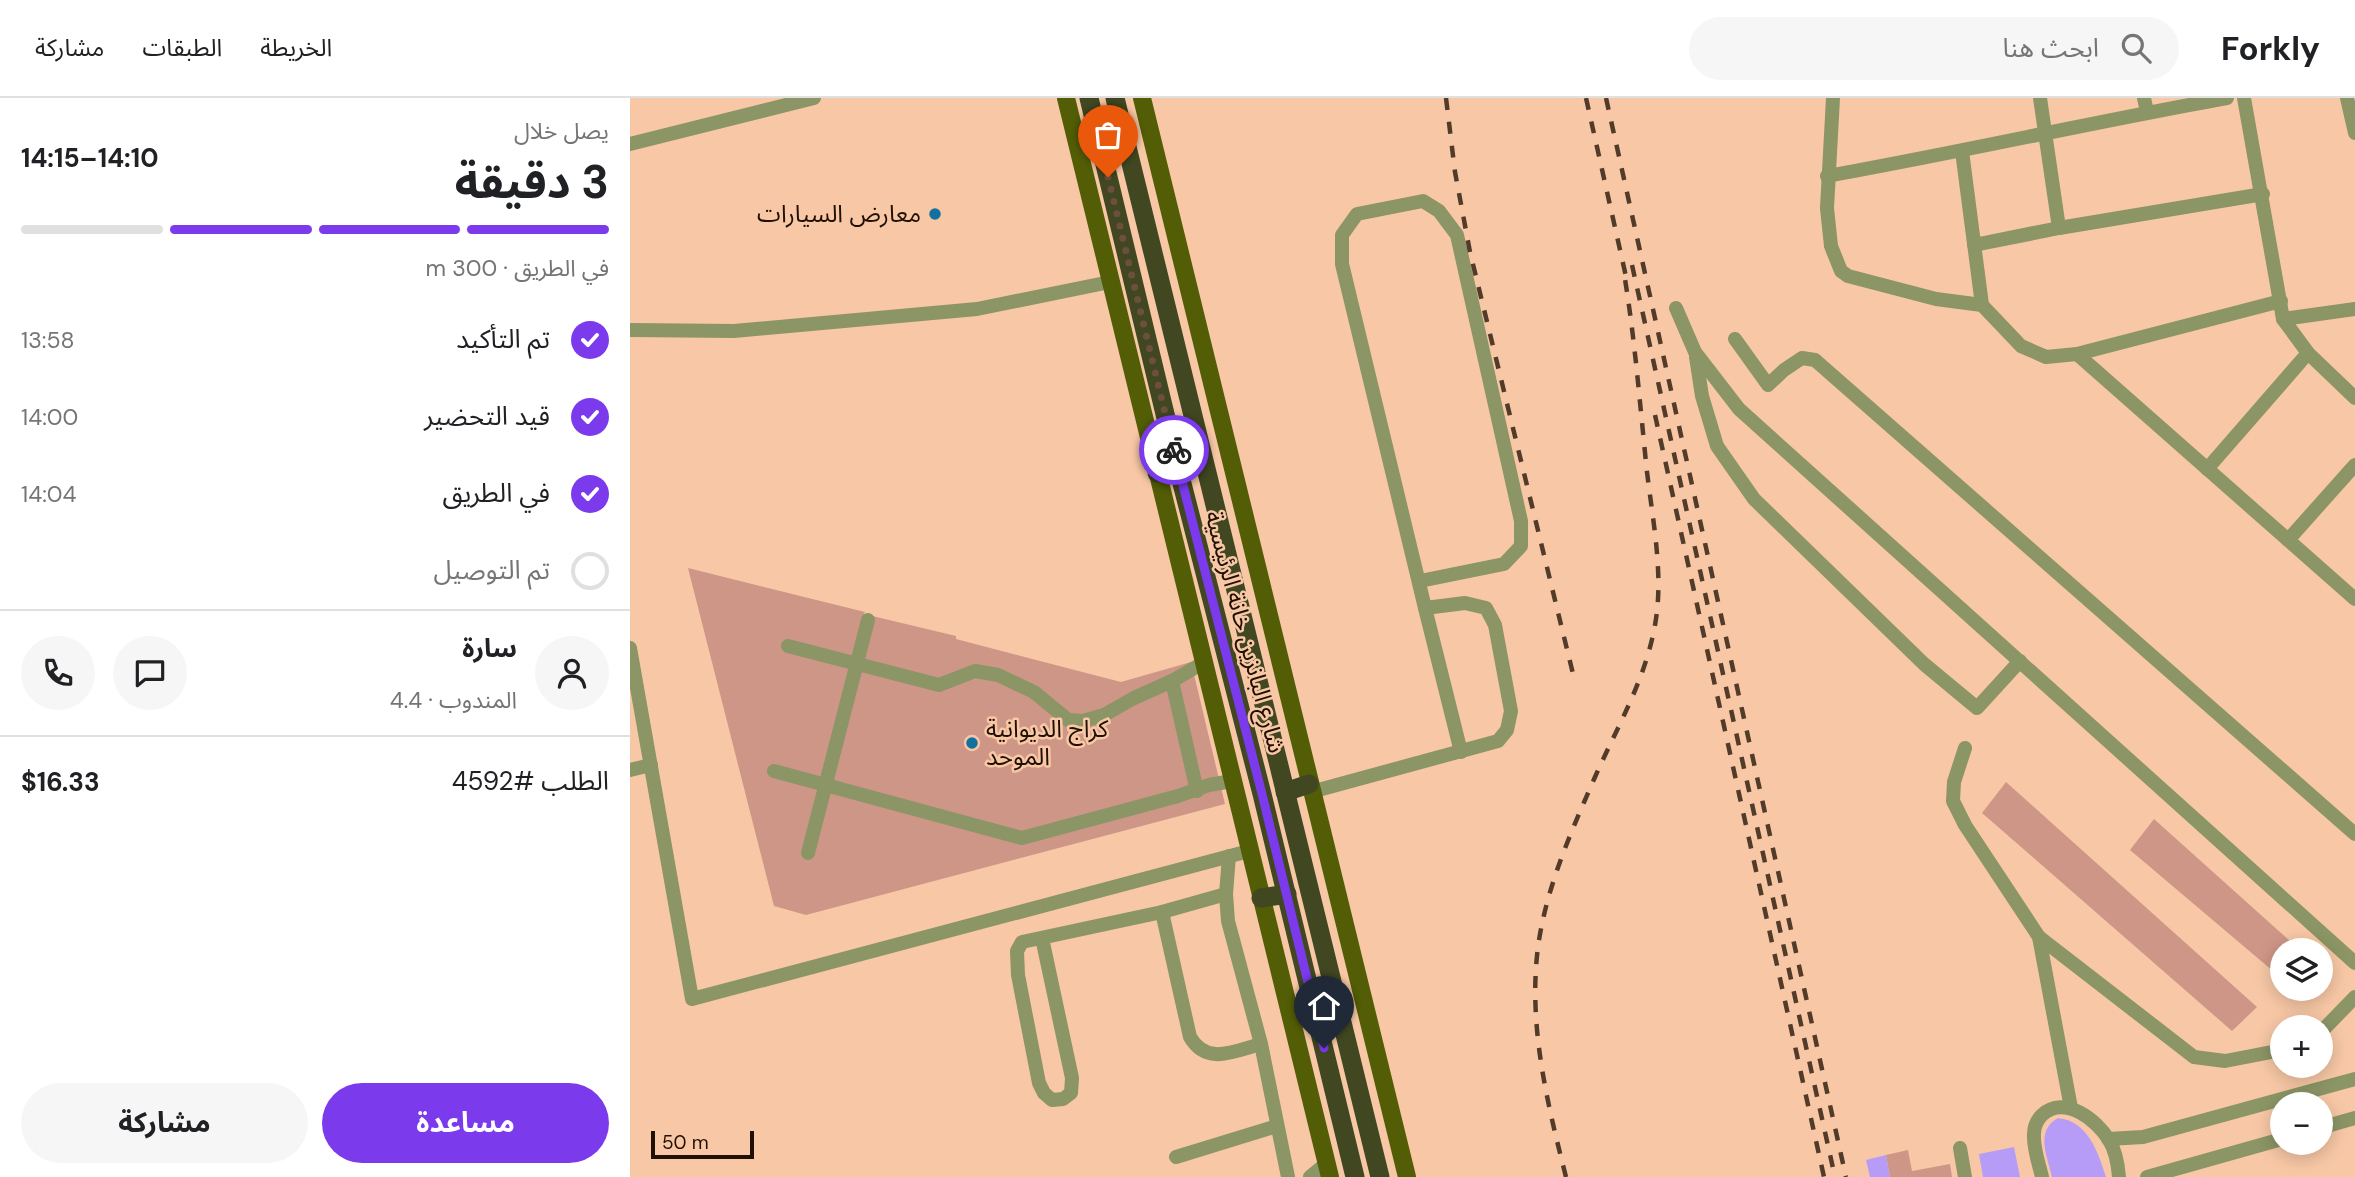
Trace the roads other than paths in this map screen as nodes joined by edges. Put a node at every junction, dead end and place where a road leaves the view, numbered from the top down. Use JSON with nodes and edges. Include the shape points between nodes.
{"nodes":[{"id":1,"x":814,"y":98,"type":"edge"},
{"id":2,"x":1066,"y":98,"type":"edge"},
{"id":3,"x":1089,"y":98,"type":"edge"},
{"id":4,"x":1115,"y":98,"type":"edge"},
{"id":5,"x":1142,"y":98,"type":"edge"},
{"id":6,"x":1833,"y":98,"type":"edge"},
{"id":7,"x":2040,"y":98,"type":"edge"},
{"id":8,"x":2227,"y":98,"type":"edge"},
{"id":9,"x":2244,"y":98,"type":"edge"},
{"id":10,"x":2347,"y":98,"type":"edge"},
{"id":11,"x":2145,"y":105,"type":"edge"},
{"id":12,"x":2355,"y":133,"type":"edge"},
{"id":13,"x":2047,"y":134,"type":"junction"},
{"id":14,"x":630,"y":144,"type":"edge"},
{"id":15,"x":1962,"y":151,"type":"junction"},
{"id":16,"x":1827,"y":176,"type":"junction"},
{"id":17,"x":2263,"y":194,"type":"junction"},
{"id":18,"x":2059,"y":228,"type":"junction"},
{"id":19,"x":1974,"y":245,"type":"junction"},
{"id":20,"x":1110,"y":282,"type":"junction"},
{"id":21,"x":2281,"y":301,"type":"junction"},
{"id":22,"x":1982,"y":305,"type":"junction"},
{"id":23,"x":1676,"y":308,"type":"dead end"},
{"id":24,"x":2355,"y":309,"type":"edge"},
{"id":25,"x":2283,"y":319,"type":"junction"},
{"id":26,"x":630,"y":330,"type":"edge"},
{"id":27,"x":1735,"y":340,"type":"dead end"},
{"id":28,"x":1695,"y":352,"type":"junction"},
{"id":29,"x":2308,"y":353,"type":"junction"},
{"id":30,"x":2077,"y":354,"type":"junction"},
{"id":31,"x":2355,"y":398,"type":"edge"},
{"id":32,"x":2355,"y":465,"type":"edge"},
{"id":33,"x":1178,"y":468,"type":"junction"},
{"id":34,"x":2207,"y":469,"type":"junction"},
{"id":35,"x":1157,"y":473,"type":"junction"},
{"id":36,"x":2288,"y":540,"type":"junction"},
{"id":37,"x":1420,"y":581,"type":"junction"},
{"id":38,"x":2355,"y":599,"type":"edge"},
{"id":39,"x":1425,"y":608,"type":"junction"},
{"id":40,"x":869,"y":620,"type":"dead end"},
{"id":41,"x":788,"y":646,"type":"dead end"},
{"id":42,"x":630,"y":648,"type":"edge"},
{"id":43,"x":2020,"y":661,"type":"junction"},
{"id":44,"x":1203,"y":663,"type":"junction"},
{"id":45,"x":857,"y":664,"type":"junction"},
{"id":46,"x":1172,"y":681,"type":"junction"},
{"id":47,"x":1965,"y":748,"type":"dead end"},
{"id":48,"x":1461,"y":752,"type":"junction"},
{"id":49,"x":651,"y":765,"type":"junction"},
{"id":50,"x":630,"y":770,"type":"edge"},
{"id":51,"x":774,"y":771,"type":"dead end"},
{"id":52,"x":1232,"y":781,"type":"junction"},
{"id":53,"x":826,"y":784,"type":"junction"},
{"id":54,"x":1310,"y":788,"type":"junction"},
{"id":55,"x":1196,"y":791,"type":"junction"},
{"id":56,"x":1285,"y":792,"type":"junction"},
{"id":57,"x":2355,"y":834,"type":"edge"},
{"id":58,"x":1249,"y":852,"type":"junction"},
{"id":59,"x":808,"y":853,"type":"dead end"},
{"id":60,"x":1229,"y":856,"type":"junction"},
{"id":61,"x":1226,"y":894,"type":"junction"},
{"id":62,"x":1287,"y":894,"type":"junction"},
{"id":63,"x":1261,"y":898,"type":"junction"},
{"id":64,"x":1162,"y":912,"type":"junction"},
{"id":65,"x":2039,"y":937,"type":"junction"},
{"id":66,"x":1042,"y":938,"type":"junction"},
{"id":67,"x":2355,"y":963,"type":"edge"},
{"id":68,"x":2355,"y":997,"type":"edge"},
{"id":69,"x":2333,"y":1020,"type":"edge"},
{"id":70,"x":1261,"y":1044,"type":"junction"},
{"id":71,"x":2270,"y":1052,"type":"edge"},
{"id":72,"x":2355,"y":1079,"type":"edge"},
{"id":73,"x":2071,"y":1108,"type":"junction"},
{"id":74,"x":2355,"y":1118,"type":"edge"},
{"id":75,"x":2333,"y":1124,"type":"edge"},
{"id":76,"x":1277,"y":1126,"type":"junction"},
{"id":77,"x":2108,"y":1139,"type":"junction"},
{"id":78,"x":2270,"y":1142,"type":"edge"},
{"id":79,"x":1960,"y":1148,"type":"dead end"},
{"id":80,"x":1176,"y":1157,"type":"dead end"},
{"id":81,"x":1329,"y":1170,"type":"edge"},
{"id":82,"x":1288,"y":1177,"type":"edge"},
{"id":83,"x":1311,"y":1177,"type":"edge"},
{"id":84,"x":1355,"y":1177,"type":"edge"},
{"id":85,"x":1380,"y":1177,"type":"edge"},
{"id":86,"x":1407,"y":1177,"type":"edge"},
{"id":87,"x":1965,"y":1177,"type":"edge"},
{"id":88,"x":2042,"y":1177,"type":"edge"},
{"id":89,"x":2119,"y":1177,"type":"edge"},
{"id":90,"x":2147,"y":1177,"type":"edge"}],
"edges":[{"from":1,"to":14,"type":"street"},
{"from":2,"to":20,"type":"main road"},
{"from":3,"to":33,"type":"highway","name":"شارع البانزين خانة الرئيسية"},
{"from":4,"to":56,"type":"highway","name":"شارع البانزين خانة الرئيسية"},
{"from":5,"to":54,"type":"main road"},
{"from":6,"to":16,"type":"street"},
{"from":7,"to":13,"type":"street"},
{"from":8,"to":11,"type":"street"},
{"from":9,"to":17,"type":"street"},
{"from":10,"to":12,"type":"street"},
{"from":11,"to":13,"type":"street"},
{"from":13,"to":15,"type":"street"},
{"from":13,"to":18,"type":"street"},
{"from":15,"to":16,"type":"street"},
{"from":15,"to":19,"type":"street"},
{"from":16,"to":22,"type":"street","via":[[1830,246],[1848,276],[1936,299]]},
{"from":17,"to":18,"type":"street"},
{"from":17,"to":21,"type":"street"},
{"from":18,"to":19,"type":"street"},
{"from":19,"to":22,"type":"street"},
{"from":20,"to":26,"type":"street","via":[[977,309],[734,331]]},
{"from":20,"to":35,"type":"main road"},
{"from":21,"to":25,"type":"street"},
{"from":21,"to":30,"type":"street"},
{"from":22,"to":30,"type":"street","via":[[2021,346],[2046,357]]},
{"from":23,"to":28,"type":"street"},
{"from":24,"to":25,"type":"street"},
{"from":25,"to":29,"type":"street"},
{"from":27,"to":57,"type":"street","via":[[1768,386],[1802,358],[1815,360]]},
{"from":28,"to":43,"type":"street","via":[[1739,409]]},
{"from":28,"to":43,"type":"street","via":[[1717,446],[1754,499],[1924,664],[1977,709]]},
{"from":29,"to":31,"type":"street"},
{"from":29,"to":34,"type":"street"},
{"from":30,"to":34,"type":"street"},
{"from":32,"to":36,"type":"street"},
{"from":33,"to":35,"type":"highway"},
{"from":33,"to":62,"type":"highway","name":"شارع البانزين خانة الرئيسية"},
{"from":34,"to":36,"type":"street"},
{"from":35,"to":44,"type":"main road"},
{"from":36,"to":38,"type":"street"},
{"from":37,"to":37,"type":"street","via":[[1342,264],[1342,235],[1357,214],[1423,201],[1439,211],[1457,235],[1521,521],[1521,545],[1504,564]]},
{"from":37,"to":39,"type":"street"},
{"from":39,"to":48,"type":"street"},
{"from":39,"to":48,"type":"street","via":[[1465,603],[1486,608],[1494,625],[1511,711],[1507,730],[1498,741]]},
{"from":40,"to":45,"type":"street"},
{"from":41,"to":45,"type":"street"},
{"from":42,"to":49,"type":"street"},
{"from":43,"to":67,"type":"street"},
{"from":44,"to":46,"type":"street"},
{"from":44,"to":52,"type":"main road"},
{"from":45,"to":46,"type":"street","via":[[939,685],[975,671],[998,675],[1034,692],[1068,720],[1076,721],[1104,715]]},
{"from":45,"to":53,"type":"street"},
{"from":46,"to":55,"type":"street"},
{"from":47,"to":65,"type":"street","via":[[1953,801]]},
{"from":48,"to":54,"type":"street"},
{"from":49,"to":50,"type":"street"},
{"from":49,"to":60,"type":"street","via":[[692,999]]},
{"from":51,"to":53,"type":"street"},
{"from":52,"to":55,"type":"street"},
{"from":52,"to":58,"type":"main road"},
{"from":53,"to":55,"type":"street","via":[[1022,838]]},
{"from":53,"to":59,"type":"street"},
{"from":54,"to":56,"type":"highway"},
{"from":54,"to":86,"type":"main road"},
{"from":56,"to":85,"type":"highway","name":"شارع البانزين خانة الرئيسية"},
{"from":58,"to":60,"type":"street"},
{"from":58,"to":63,"type":"main road"},
{"from":60,"to":61,"type":"street"},
{"from":61,"to":64,"type":"street"},
{"from":61,"to":70,"type":"street","via":[[1228,920]]},
{"from":62,"to":63,"type":"highway"},
{"from":62,"to":84,"type":"highway","name":"شارع البانزين خانة الرئيسية"},
{"from":63,"to":81,"type":"main road"},
{"from":64,"to":66,"type":"street"},
{"from":64,"to":70,"type":"street","via":[[1190,1037],[1198,1050],[1222,1055]]},
{"from":65,"to":71,"type":"street","via":[[2194,1057],[2225,1060]]},
{"from":65,"to":73,"type":"street"},
{"from":66,"to":66,"type":"street","via":[[1022,942],[1017,951],[1018,975],[1039,1083],[1052,1100],[1063,1099],[1071,1093],[1072,1078]]},
{"from":68,"to":69,"type":"street"},
{"from":70,"to":76,"type":"street"},
{"from":72,"to":77,"type":"street","via":[[2143,1137]]},
{"from":73,"to":77,"type":"street"},
{"from":73,"to":88,"type":"street","via":[[2051,1109],[2036,1123],[2033,1136]]},
{"from":74,"to":75,"type":"street"},
{"from":76,"to":80,"type":"street"},
{"from":76,"to":82,"type":"street"},
{"from":77,"to":89,"type":"street"},
{"from":78,"to":90,"type":"street"},
{"from":79,"to":87,"type":"street"},
{"from":81,"to":83,"type":"street"}]}
